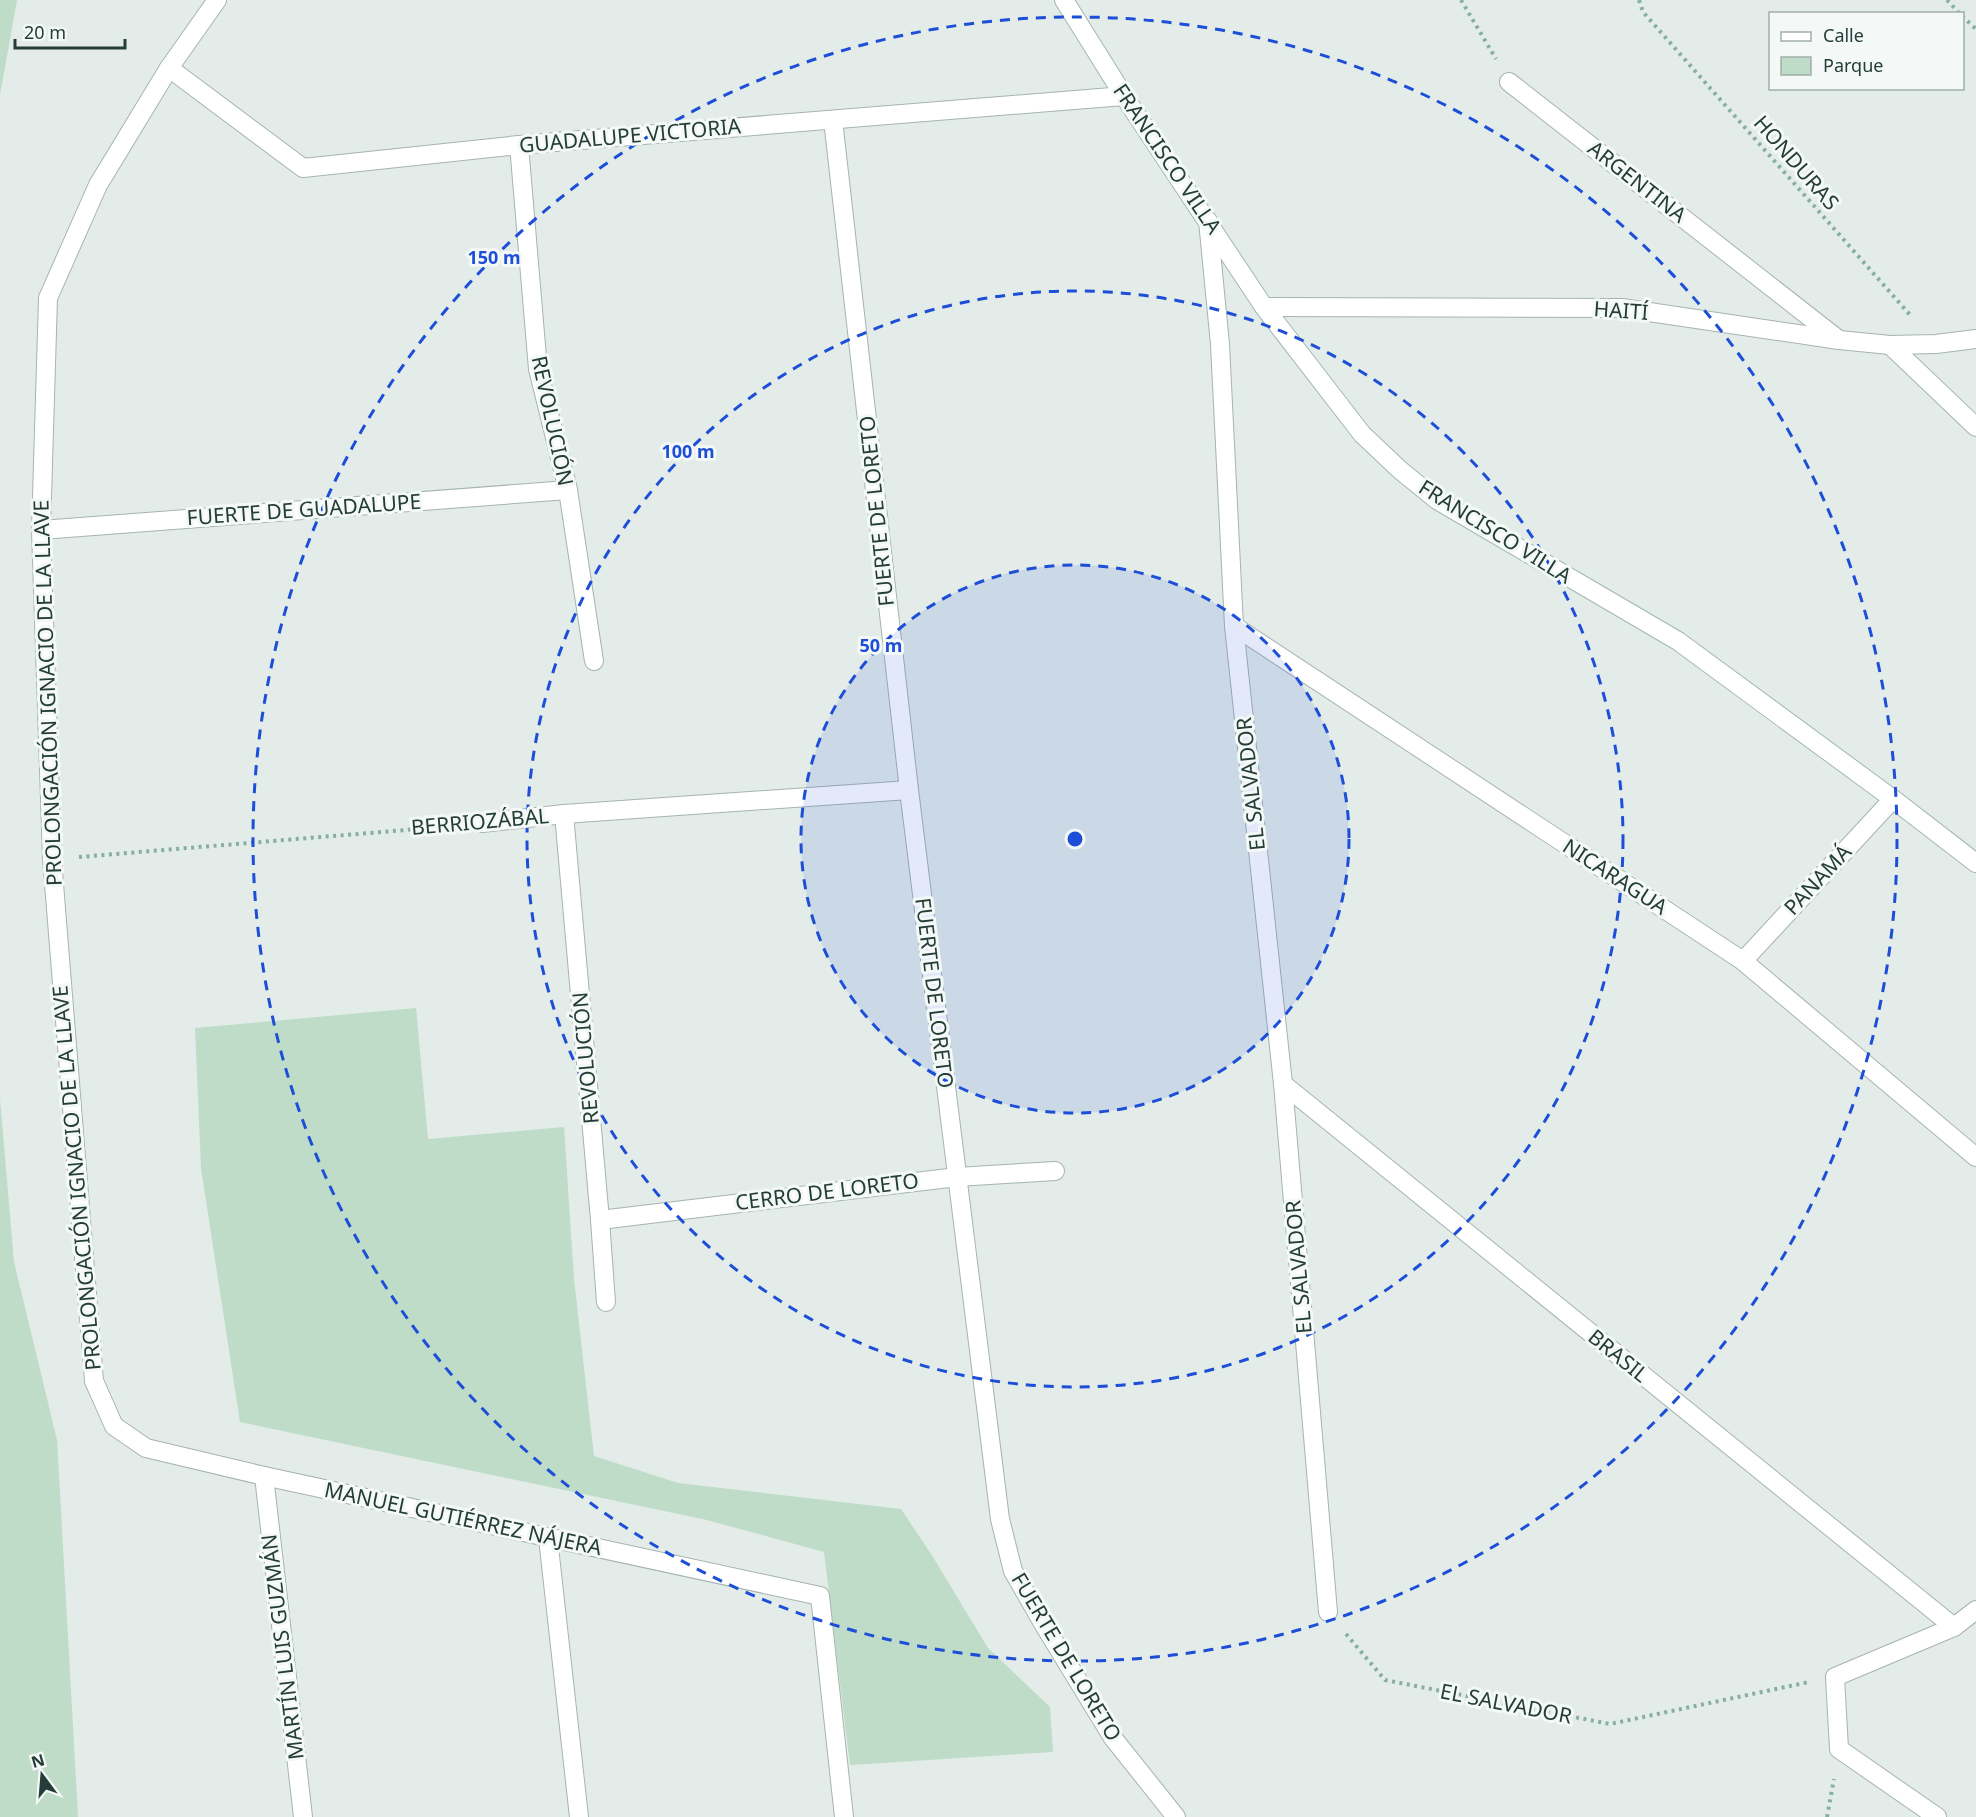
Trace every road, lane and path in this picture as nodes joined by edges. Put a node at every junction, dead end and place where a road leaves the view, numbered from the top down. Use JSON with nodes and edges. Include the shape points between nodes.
{"nodes":[{"id":1,"x":217,"y":0,"type":"edge"},
{"id":2,"x":1064,"y":0,"type":"edge"},
{"id":3,"x":1461,"y":0,"type":"edge"},
{"id":4,"x":1639,"y":0,"type":"edge"},
{"id":5,"x":1947,"y":0,"type":"edge"},
{"id":6,"x":1958,"y":12,"type":"edge"},
{"id":7,"x":1964,"y":18,"type":"edge"},
{"id":8,"x":1976,"y":29,"type":"edge"},
{"id":9,"x":169,"y":68,"type":"junction"},
{"id":10,"x":1509,"y":82,"type":"joint"},
{"id":11,"x":1125,"y":96,"type":"junction"},
{"id":12,"x":833,"y":120,"type":"junction"},
{"id":13,"x":519,"y":145,"type":"junction"},
{"id":14,"x":1208,"y":221,"type":"junction"},
{"id":15,"x":1264,"y":308,"type":"junction"},
{"id":16,"x":1976,"y":339,"type":"edge"},
{"id":17,"x":1839,"y":340,"type":"junction"},
{"id":18,"x":1935,"y":344,"type":"junction"},
{"id":19,"x":1890,"y":345,"type":"junction"},
{"id":20,"x":1976,"y":427,"type":"edge"},
{"id":21,"x":568,"y":490,"type":"junction"},
{"id":22,"x":41,"y":530,"type":"junction"},
{"id":23,"x":1234,"y":626,"type":"junction"},
{"id":24,"x":594,"y":661,"type":"dead end"},
{"id":25,"x":909,"y":790,"type":"junction"},
{"id":26,"x":1893,"y":799,"type":"junction"},
{"id":27,"x":564,"y":814,"type":"junction"},
{"id":28,"x":482,"y":823,"type":"joint"},
{"id":29,"x":52,"y":859,"type":"junction"},
{"id":30,"x":1976,"y":863,"type":"edge"},
{"id":31,"x":1743,"y":961,"type":"junction"},
{"id":32,"x":1283,"y":1084,"type":"junction"},
{"id":33,"x":1976,"y":1156,"type":"edge"},
{"id":34,"x":1055,"y":1171,"type":"dead end"},
{"id":35,"x":957,"y":1177,"type":"junction"},
{"id":36,"x":600,"y":1220,"type":"junction"},
{"id":37,"x":606,"y":1302,"type":"dead end"},
{"id":38,"x":114,"y":1426,"type":"joint"},
{"id":39,"x":264,"y":1476,"type":"junction"},
{"id":40,"x":548,"y":1538,"type":"junction"},
{"id":41,"x":1976,"y":1610,"type":"edge"},
{"id":42,"x":1328,"y":1612,"type":"joint"},
{"id":43,"x":1954,"y":1627,"type":"junction"},
{"id":44,"x":1835,"y":1677,"type":"junction"},
{"id":45,"x":1839,"y":1749,"type":"junction"},
{"id":46,"x":303,"y":1817,"type":"edge"},
{"id":47,"x":579,"y":1817,"type":"edge"},
{"id":48,"x":844,"y":1817,"type":"edge"},
{"id":49,"x":1176,"y":1817,"type":"edge"},
{"id":50,"x":1827,"y":1817,"type":"edge"},
{"id":51,"x":1938,"y":1817,"type":"edge"}],
"edges":[{"from":1,"to":9,"type":"street","name":"PROLONGACIÓN IGNACIO DE LA LLAVE"},
{"from":2,"to":11,"type":"street","name":"FRANCISCO VILLA"},
{"from":3,"to":10,"type":"path"},
{"from":4,"to":18,"type":"path","name":"HONDURAS","via":[[1643,12]]},
{"from":5,"to":6,"type":"path"},
{"from":7,"to":8,"type":"path"},
{"from":9,"to":13,"type":"street","name":"GUADALUPE VICTORIA","via":[[303,168]]},
{"from":9,"to":22,"type":"street","name":"PROLONGACIÓN IGNACIO DE LA LLAVE","via":[[98,185],[48,298]]},
{"from":10,"to":17,"type":"street","name":"ARGENTINA"},
{"from":11,"to":12,"type":"street","name":"GUADALUPE VICTORIA"},
{"from":11,"to":14,"type":"street","name":"FRANCISCO VILLA"},
{"from":12,"to":13,"type":"street","name":"GUADALUPE VICTORIA"},
{"from":12,"to":25,"type":"street","name":"FUERTE DE LORETO"},
{"from":13,"to":21,"type":"street","name":"REVOLUCIÓN","via":[[538,369]]},
{"from":14,"to":15,"type":"street","name":"FRANCISCO VILLA"},
{"from":14,"to":23,"type":"street","name":"EL SALVADOR","via":[[1220,344]]},
{"from":15,"to":17,"type":"street","name":"HAITÍ","via":[[1622,308]]},
{"from":15,"to":26,"type":"street","name":"FRANCISCO VILLA","via":[[1362,434],[1437,500],[1678,641]]},
{"from":16,"to":18,"type":"street","name":"HAITÍ"},
{"from":17,"to":19,"type":"street","name":"HAITÍ"},
{"from":18,"to":19,"type":"street","name":"HAITÍ"},
{"from":19,"to":20,"type":"street"},
{"from":21,"to":22,"type":"street","name":"FUERTE DE GUADALUPE"},
{"from":21,"to":24,"type":"street","name":"REVOLUCIÓN"},
{"from":22,"to":29,"type":"street","name":"PROLONGACIÓN IGNACIO DE LA LLAVE"},
{"from":23,"to":31,"type":"street","name":"NICARAGUA"},
{"from":23,"to":32,"type":"street","name":"EL SALVADOR"},
{"from":25,"to":27,"type":"street","name":"BERRIOZÁBAL"},
{"from":25,"to":35,"type":"street","name":"FUERTE DE LORETO"},
{"from":26,"to":30,"type":"street","name":"FRANCISCO VILLA"},
{"from":26,"to":31,"type":"street","name":"PANAMÁ"},
{"from":27,"to":28,"type":"street","name":"BERRIOZÁBAL"},
{"from":27,"to":36,"type":"street","name":"REVOLUCIÓN"},
{"from":28,"to":29,"type":"path","name":"BERRIOZÁBAL"},
{"from":29,"to":38,"type":"street","name":"PROLONGACIÓN IGNACIO DE LA LLAVE","via":[[94,1381]]},
{"from":31,"to":33,"type":"street","name":"NICARAGUA"},
{"from":32,"to":42,"type":"street","name":"EL SALVADOR"},
{"from":32,"to":43,"type":"street","name":"BRASIL"},
{"from":34,"to":35,"type":"street","name":"CERRO DE LORETO"},
{"from":35,"to":36,"type":"street","name":"CERRO DE LORETO"},
{"from":35,"to":49,"type":"street","name":"FUERTE DE LORETO","via":[[1000,1519],[1013,1571],[1113,1738]]},
{"from":36,"to":37,"type":"street","name":"REVOLUCIÓN"},
{"from":38,"to":39,"type":"street","name":"MANUEL GUTIÉRREZ NÁJERA","via":[[146,1448]]},
{"from":39,"to":40,"type":"street","name":"MANUEL GUTIÉRREZ NÁJERA"},
{"from":39,"to":46,"type":"street","name":"MARTÍN LUIS GUZMÁN"},
{"from":40,"to":47,"type":"street"},
{"from":40,"to":48,"type":"street","name":"MANUEL GUTIÉRREZ NÁJERA","via":[[820,1596]]},
{"from":41,"to":43,"type":"street"},
{"from":42,"to":44,"type":"path","name":"EL SALVADOR","via":[[1385,1680],[1610,1724]]},
{"from":43,"to":44,"type":"street"},
{"from":44,"to":45,"type":"street"},
{"from":45,"to":50,"type":"path"},
{"from":45,"to":51,"type":"street"}]}
